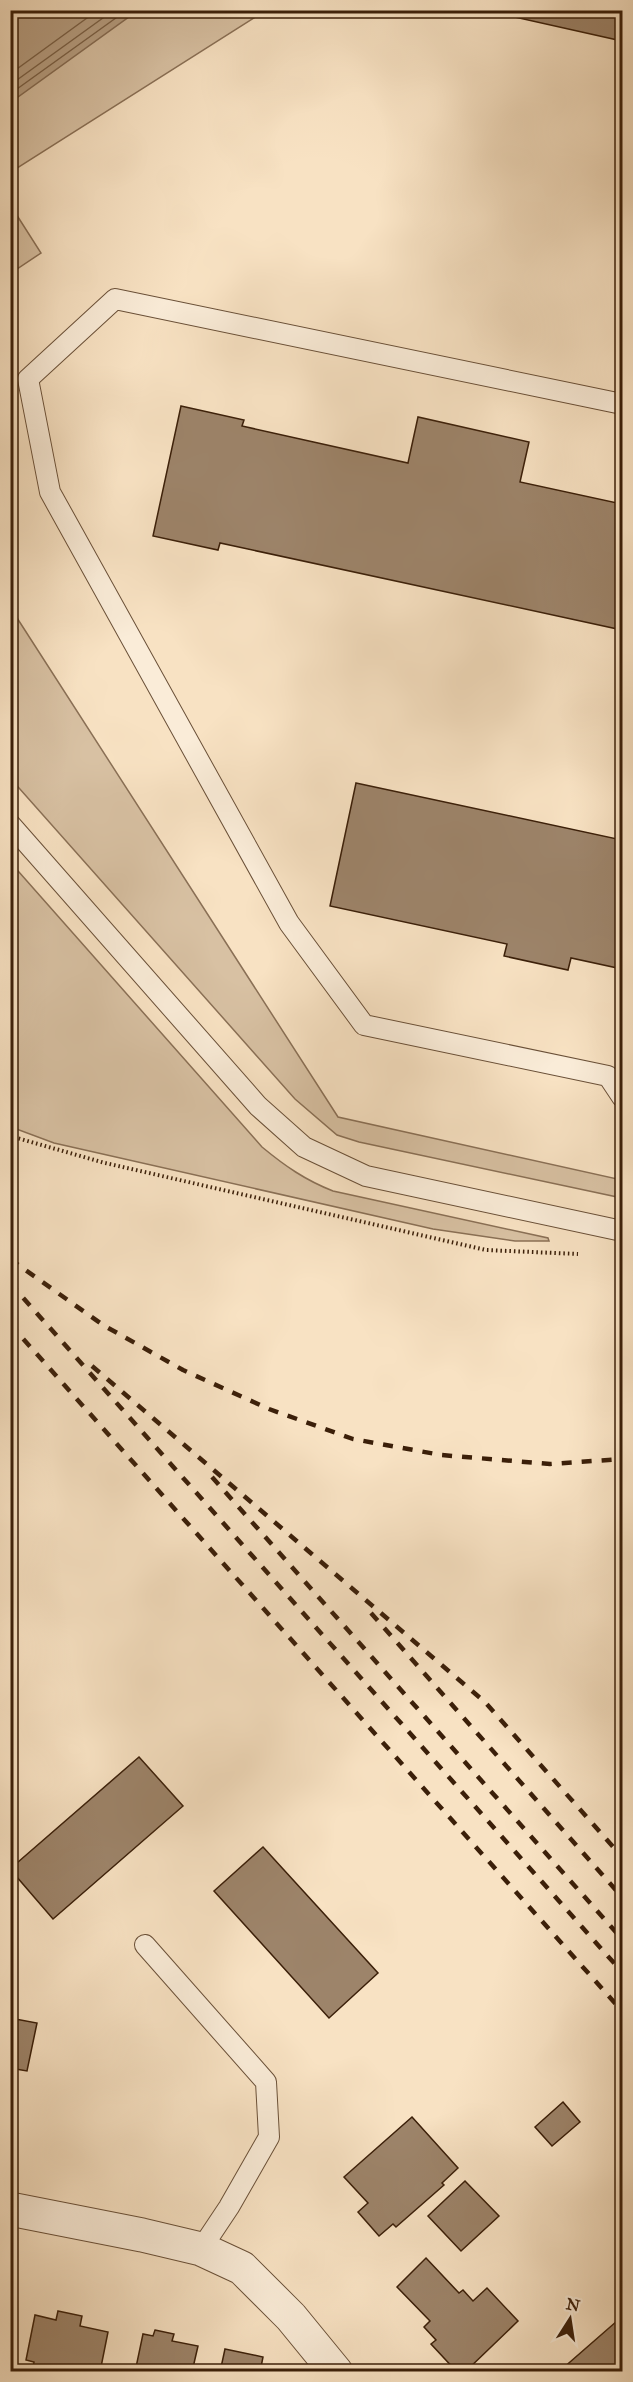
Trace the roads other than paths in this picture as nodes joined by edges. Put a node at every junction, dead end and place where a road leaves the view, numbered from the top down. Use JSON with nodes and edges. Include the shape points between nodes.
{"nodes":[{"id":1,"x":622,"y":404,"type":"edge"},
{"id":2,"x":10,"y":824,"type":"edge"},
{"id":3,"x":622,"y":1097,"type":"edge"},
{"id":4,"x":622,"y":1231,"type":"edge"},
{"id":5,"x":145,"y":1945,"type":"dead end"},
{"id":6,"x":10,"y":2209,"type":"edge"},
{"id":7,"x":201,"y":2249,"type":"junction"},
{"id":8,"x":336,"y":2372,"type":"edge"}],
"edges":[{"from":1,"to":3,"type":"lane","via":[[115,299],[28,379],[50,492],[289,923],[364,1025],[608,1076]]},
{"from":2,"to":4,"type":"lane","via":[[258,1106],[304,1147],[366,1176]]},
{"from":5,"to":7,"type":"lane","via":[[266,2082],[269,2138]]},
{"from":6,"to":7,"type":"street"},
{"from":7,"to":8,"type":"street","via":[[242,2268],[291,2317]]}]}
